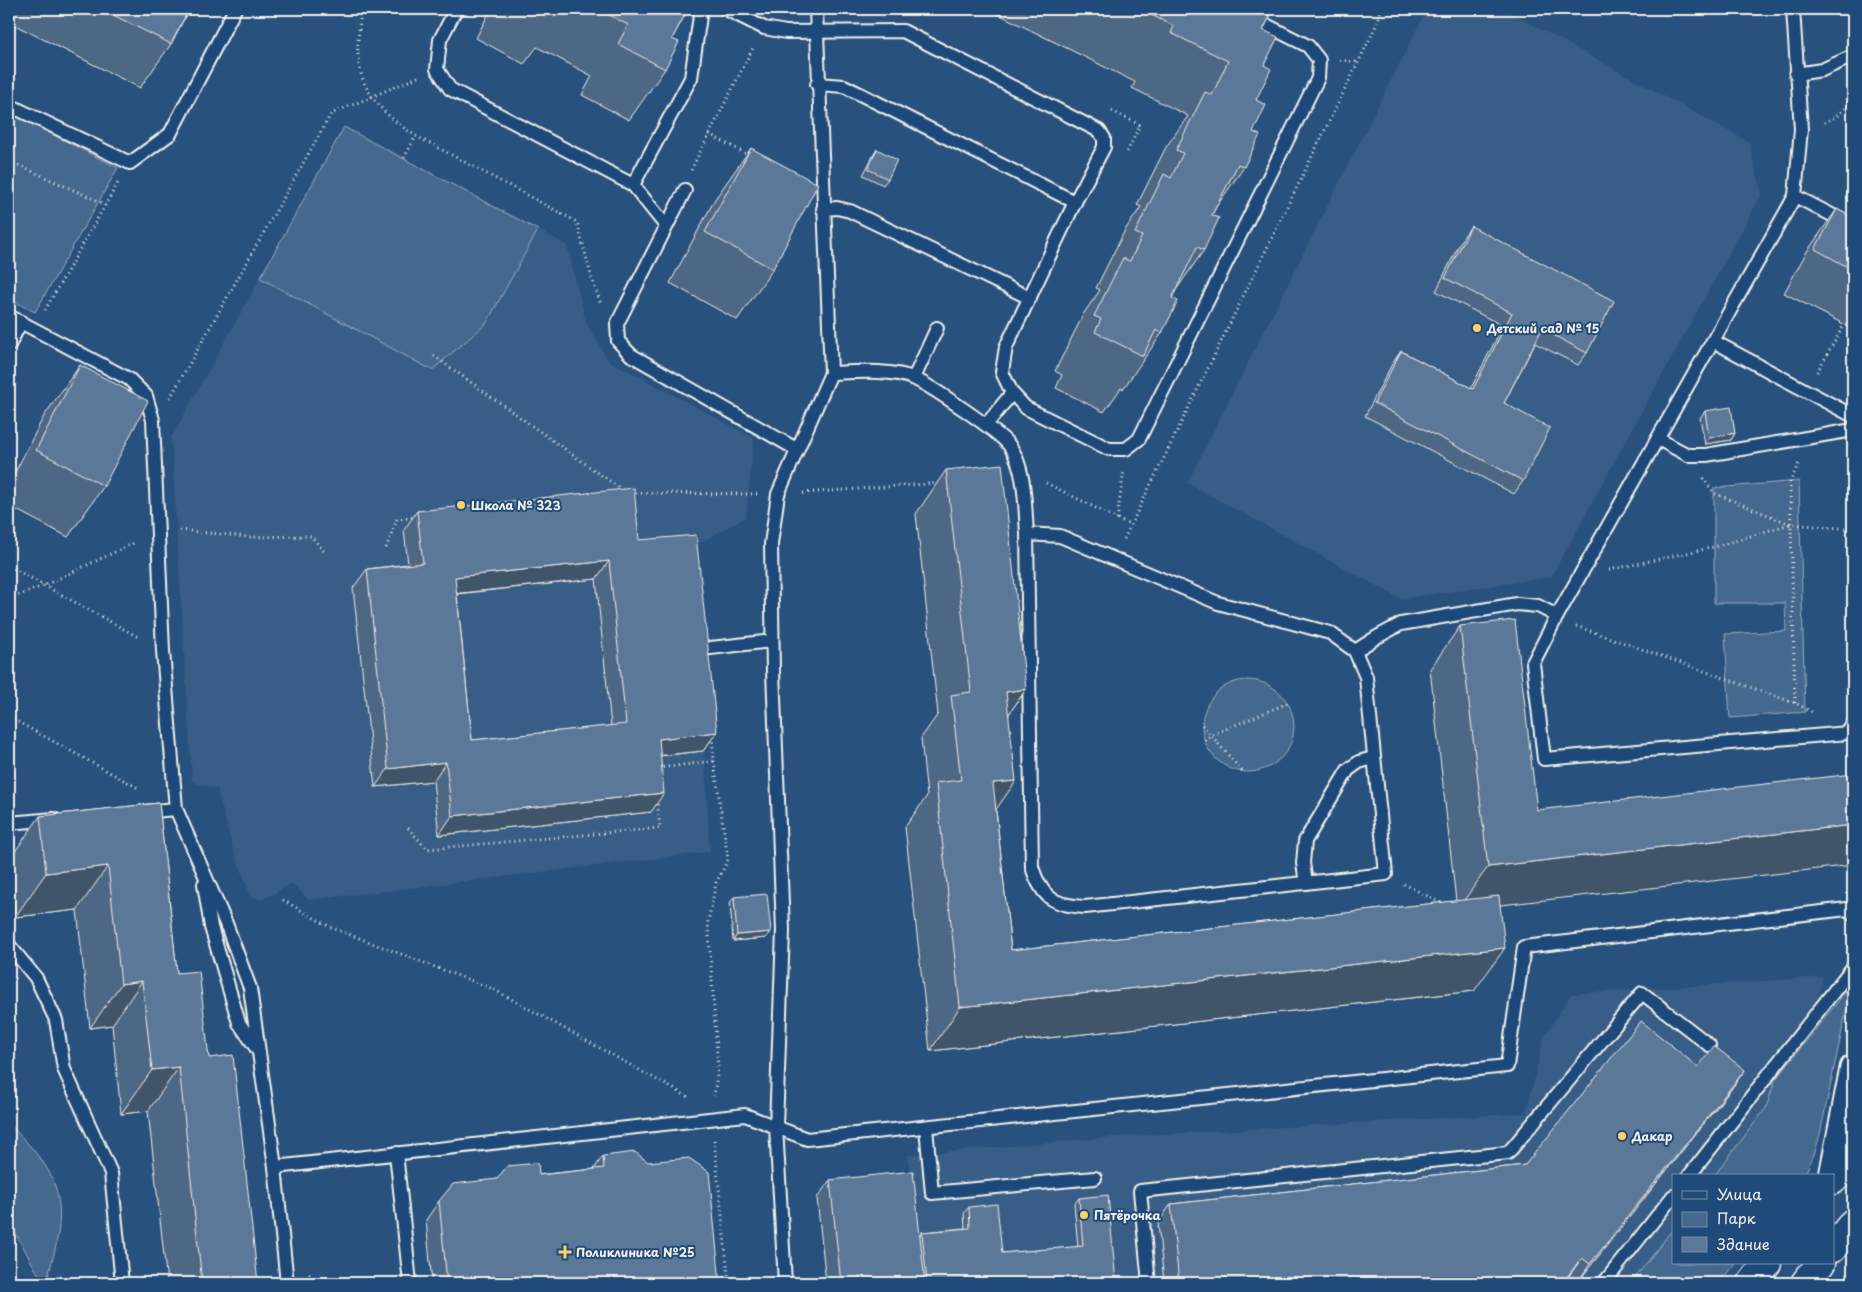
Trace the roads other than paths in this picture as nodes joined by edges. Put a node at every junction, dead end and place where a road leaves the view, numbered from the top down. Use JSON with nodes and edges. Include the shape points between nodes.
{"nodes":[{"id":1,"x":235,"y":9,"type":"edge"},
{"id":2,"x":456,"y":9,"type":"edge"},
{"id":3,"x":701,"y":9,"type":"edge"},
{"id":4,"x":726,"y":9,"type":"edge"},
{"id":5,"x":816,"y":9,"type":"edge"},
{"id":6,"x":1234,"y":9,"type":"edge"},
{"id":7,"x":1792,"y":9,"type":"edge"},
{"id":8,"x":816,"y":30,"type":"junction"},
{"id":9,"x":1853,"y":56,"type":"edge"},
{"id":10,"x":1796,"y":74,"type":"junction"},
{"id":11,"x":817,"y":84,"type":"junction"},
{"id":12,"x":9,"y":105,"type":"edge"},
{"id":13,"x":633,"y":185,"type":"junction"},
{"id":14,"x":685,"y":190,"type":"road end"},
{"id":15,"x":1795,"y":196,"type":"junction"},
{"id":16,"x":1076,"y":202,"type":"junction"},
{"id":17,"x":823,"y":209,"type":"junction"},
{"id":18,"x":666,"y":226,"type":"junction"},
{"id":19,"x":1853,"y":226,"type":"edge"},
{"id":20,"x":1030,"y":298,"type":"junction"},
{"id":21,"x":9,"y":316,"type":"edge"},
{"id":22,"x":21,"y":322,"type":"junction"},
{"id":23,"x":937,"y":328,"type":"dead end"},
{"id":24,"x":1713,"y":341,"type":"junction"},
{"id":25,"x":9,"y":345,"type":"edge"},
{"id":26,"x":831,"y":372,"type":"junction"},
{"id":27,"x":914,"y":378,"type":"junction"},
{"id":28,"x":1012,"y":393,"type":"junction"},
{"id":29,"x":1853,"y":416,"type":"edge"},
{"id":30,"x":986,"y":425,"type":"junction"},
{"id":31,"x":1853,"y":430,"type":"edge"},
{"id":32,"x":1658,"y":439,"type":"junction"},
{"id":33,"x":796,"y":450,"type":"junction"},
{"id":34,"x":1027,"y":534,"type":"junction"},
{"id":35,"x":1557,"y":616,"type":"junction"},
{"id":36,"x":772,"y":641,"type":"junction"},
{"id":37,"x":693,"y":650,"type":"edge"},
{"id":38,"x":1355,"y":651,"type":"junction"},
{"id":39,"x":1853,"y":723,"type":"edge"},
{"id":40,"x":1373,"y":758,"type":"junction"},
{"id":41,"x":176,"y":809,"type":"junction"},
{"id":42,"x":127,"y":813,"type":"edge"},
{"id":43,"x":68,"y":818,"type":"edge"},
{"id":44,"x":9,"y":823,"type":"edge"},
{"id":45,"x":201,"y":865,"type":"junction"},
{"id":46,"x":1306,"y":883,"type":"junction"},
{"id":47,"x":1853,"y":914,"type":"edge"},
{"id":48,"x":9,"y":945,"type":"edge"},
{"id":49,"x":1853,"y":967,"type":"edge"},
{"id":50,"x":1709,"y":1045,"type":"dead end"},
{"id":51,"x":259,"y":1051,"type":"junction"},
{"id":52,"x":1853,"y":1068,"type":"edge"},
{"id":53,"x":776,"y":1127,"type":"junction"},
{"id":54,"x":926,"y":1127,"type":"junction"},
{"id":55,"x":396,"y":1154,"type":"junction"},
{"id":56,"x":1853,"y":1160,"type":"edge"},
{"id":57,"x":275,"y":1167,"type":"junction"},
{"id":58,"x":1691,"y":1174,"type":"edge"},
{"id":59,"x":1832,"y":1174,"type":"edge"},
{"id":60,"x":1095,"y":1178,"type":"dead end"},
{"id":61,"x":1834,"y":1179,"type":"edge"},
{"id":62,"x":1672,"y":1197,"type":"edge"},
{"id":63,"x":1853,"y":1223,"type":"edge"},
{"id":64,"x":1834,"y":1247,"type":"edge"},
{"id":65,"x":1766,"y":1264,"type":"edge"},
{"id":66,"x":1820,"y":1264,"type":"edge"},
{"id":67,"x":122,"y":1283,"type":"edge"},
{"id":68,"x":287,"y":1283,"type":"edge"},
{"id":69,"x":410,"y":1283,"type":"edge"},
{"id":70,"x":785,"y":1283,"type":"edge"},
{"id":71,"x":1149,"y":1283,"type":"edge"},
{"id":72,"x":1604,"y":1283,"type":"edge"},
{"id":73,"x":1752,"y":1283,"type":"edge"},
{"id":74,"x":1805,"y":1283,"type":"edge"}],
"edges":[{"from":1,"to":12,"type":"lane","via":[[170,134],[130,163]]},
{"from":2,"to":13,"type":"lane","via":[[440,40],[437,69],[450,89]]},
{"from":3,"to":13,"type":"lane","via":[[691,78]]},
{"from":4,"to":8,"type":"lane","via":[[764,28],[786,32]]},
{"from":5,"to":8,"type":"lane"},
{"from":6,"to":28,"type":"lane","via":[[1308,46],[1319,60],[1318,78],[1139,439],[1126,449],[1109,449],[1026,408]]},
{"from":7,"to":10,"type":"lane"},
{"from":8,"to":11,"type":"lane"},
{"from":8,"to":16,"type":"lane","via":[[903,31],[1099,131],[1104,138],[1104,147]]},
{"from":9,"to":10,"type":"lane","via":[[1822,70]]},
{"from":10,"to":15,"type":"lane","via":[[1801,129]]},
{"from":11,"to":16,"type":"lane","via":[[844,86]]},
{"from":11,"to":17,"type":"lane"},
{"from":13,"to":18,"type":"lane"},
{"from":14,"to":18,"type":"lane"},
{"from":15,"to":19,"type":"lane"},
{"from":15,"to":24,"type":"lane"},
{"from":16,"to":20,"type":"lane"},
{"from":17,"to":20,"type":"lane","via":[[850,211]]},
{"from":17,"to":26,"type":"lane"},
{"from":18,"to":33,"type":"lane","via":[[617,324],[618,341],[631,355]]},
{"from":20,"to":28,"type":"lane","via":[[1006,347],[1002,372]]},
{"from":21,"to":22,"type":"lane"},
{"from":22,"to":25,"type":"lane"},
{"from":22,"to":41,"type":"lane","via":[[129,379],[146,396],[153,420],[163,651]]},
{"from":23,"to":27,"type":"lane"},
{"from":24,"to":29,"type":"lane"},
{"from":24,"to":32,"type":"lane"},
{"from":26,"to":27,"type":"lane","via":[[873,371]]},
{"from":26,"to":33,"type":"lane"},
{"from":27,"to":30,"type":"lane"},
{"from":28,"to":30,"type":"lane"},
{"from":30,"to":34,"type":"lane","via":[[1010,445],[1020,471]]},
{"from":31,"to":32,"type":"lane","via":[[1706,456],[1688,455]]},
{"from":32,"to":35,"type":"lane"},
{"from":33,"to":36,"type":"lane","via":[[778,494],[771,544]]},
{"from":34,"to":38,"type":"lane","via":[[1060,536],[1218,603],[1330,633]]},
{"from":34,"to":46,"type":"lane","via":[[1032,867],[1038,884],[1049,899],[1066,906],[1085,908]]},
{"from":35,"to":38,"type":"lane","via":[[1538,606],[1517,604],[1401,624]]},
{"from":35,"to":39,"type":"lane","via":[[1533,663],[1544,759],[1848,733]]},
{"from":36,"to":37,"type":"lane"},
{"from":36,"to":53,"type":"lane","via":[[783,930]]},
{"from":38,"to":40,"type":"lane","via":[[1366,677]]},
{"from":40,"to":46,"type":"lane","via":[[1348,770],[1305,841],[1303,863]]},
{"from":40,"to":46,"type":"lane","via":[[1386,874]]},
{"from":41,"to":42,"type":"lane"},
{"from":41,"to":45,"type":"lane"},
{"from":43,"to":44,"type":"lane"},
{"from":45,"to":51,"type":"lane","via":[[228,926],[250,988]]},
{"from":45,"to":51,"type":"lane","via":[[211,927],[239,1023]]},
{"from":47,"to":54,"type":"lane","via":[[1847,909],[1524,947],[1507,1066]]},
{"from":48,"to":67,"type":"lane","via":[[36,978],[56,1020],[64,1069],[111,1173]]},
{"from":49,"to":58,"type":"lane"},
{"from":50,"to":71,"type":"lane","via":[[1642,993],[1508,1153],[1140,1191]]},
{"from":51,"to":57,"type":"lane"},
{"from":52,"to":59,"type":"street"},
{"from":53,"to":54,"type":"lane","via":[[807,1140]]},
{"from":53,"to":55,"type":"lane","via":[[745,1115]]},
{"from":53,"to":70,"type":"lane"},
{"from":54,"to":60,"type":"lane","via":[[932,1193]]},
{"from":55,"to":57,"type":"lane"},
{"from":55,"to":69,"type":"lane"},
{"from":56,"to":61,"type":"street"},
{"from":57,"to":68,"type":"lane"},
{"from":62,"to":72,"type":"lane"},
{"from":63,"to":64,"type":"street"},
{"from":65,"to":73,"type":"street"},
{"from":66,"to":74,"type":"street"}]}
